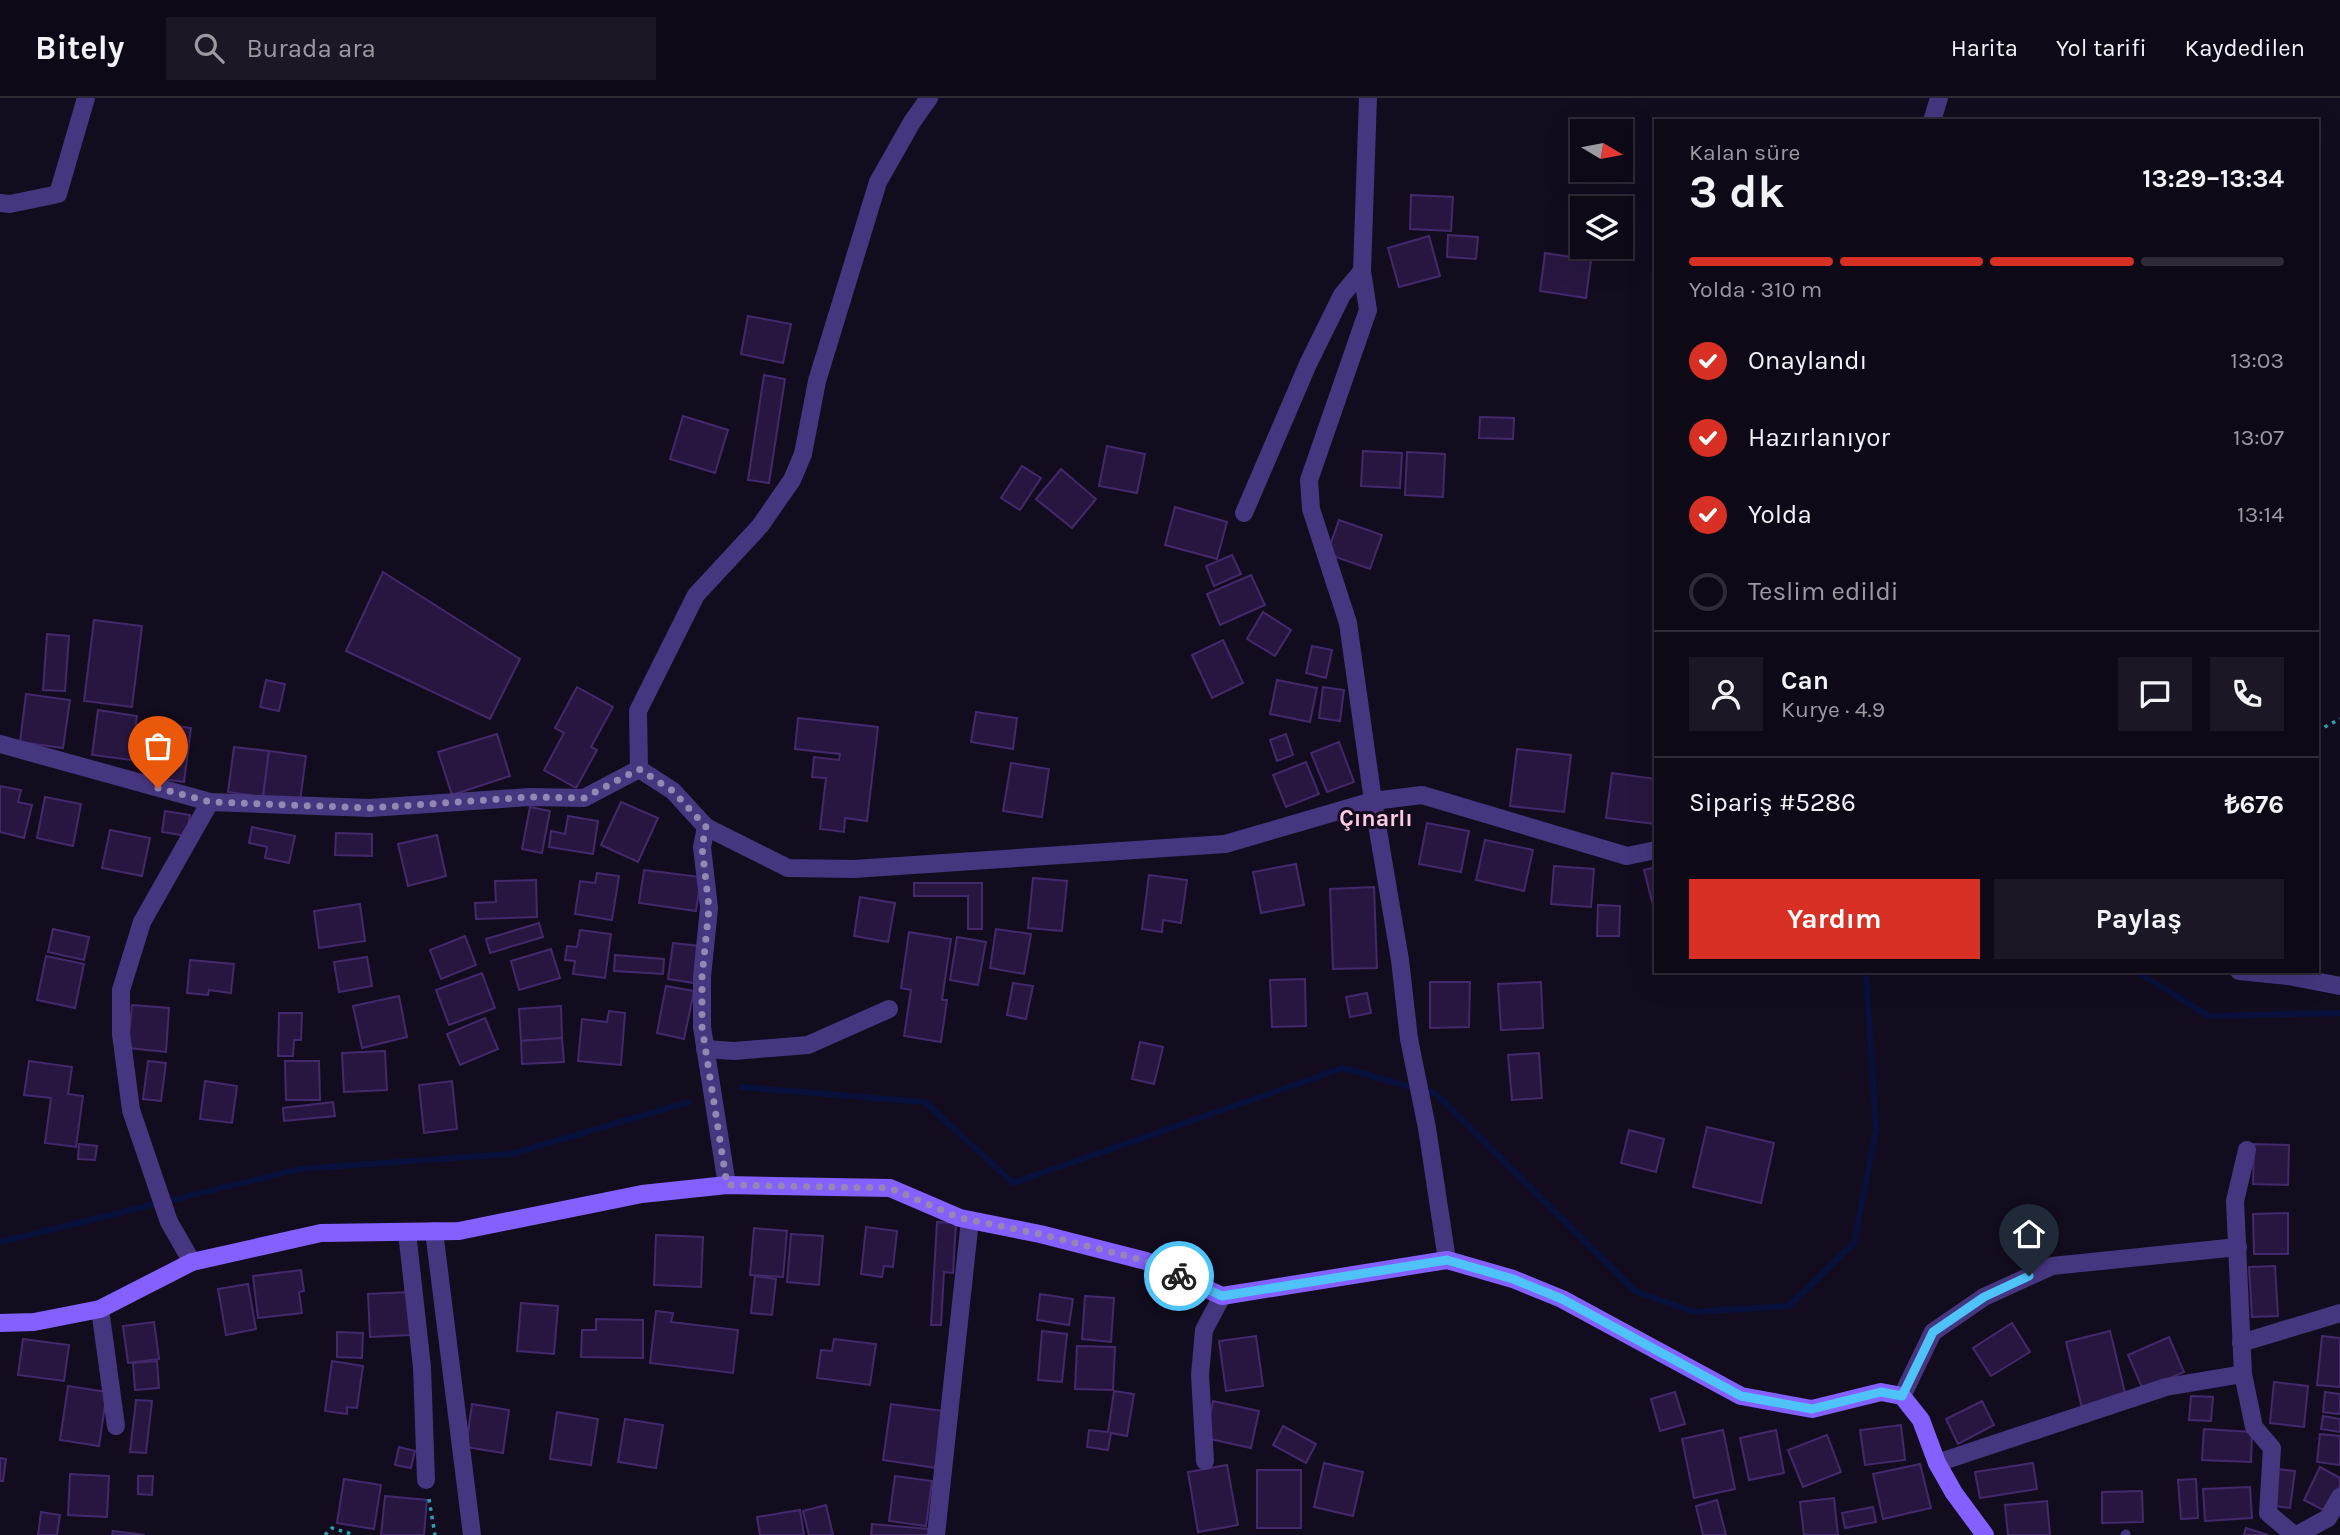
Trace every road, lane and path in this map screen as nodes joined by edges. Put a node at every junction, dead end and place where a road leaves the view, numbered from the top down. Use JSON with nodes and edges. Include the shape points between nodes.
{"nodes":[{"id":1,"x":86,"y":98,"type":"edge"},
{"id":2,"x":929,"y":98,"type":"edge"},
{"id":3,"x":1368,"y":98,"type":"edge"},
{"id":4,"x":1939,"y":98,"type":"edge"},
{"id":5,"x":1934,"y":119,"type":"edge"},
{"id":6,"x":0,"y":204,"type":"edge"},
{"id":7,"x":1362,"y":271,"type":"junction"},
{"id":8,"x":1244,"y":513,"type":"dead end"},
{"id":9,"x":2340,"y":719,"type":"edge"},
{"id":10,"x":2319,"y":730,"type":"edge"},
{"id":11,"x":0,"y":744,"type":"edge"},
{"id":12,"x":639,"y":769,"type":"junction"},
{"id":13,"x":210,"y":802,"type":"junction"},
{"id":14,"x":1373,"y":802,"type":"junction"},
{"id":15,"x":706,"y":827,"type":"junction"},
{"id":16,"x":1654,"y":850,"type":"edge"},
{"id":17,"x":2259,"y":973,"type":"edge"},
{"id":18,"x":2340,"y":986,"type":"edge"},
{"id":19,"x":888,"y":1009,"type":"dead end"},
{"id":20,"x":705,"y":1049,"type":"junction"},
{"id":21,"x":2247,"y":1150,"type":"dead end"},
{"id":22,"x":727,"y":1185,"type":"junction"},
{"id":23,"x":970,"y":1220,"type":"junction"},
{"id":24,"x":434,"y":1231,"type":"junction"},
{"id":25,"x":407,"y":1232,"type":"junction"},
{"id":26,"x":2238,"y":1247,"type":"junction"},
{"id":27,"x":1447,"y":1260,"type":"junction"},
{"id":28,"x":192,"y":1262,"type":"junction"},
{"id":29,"x":1222,"y":1296,"type":"junction"},
{"id":30,"x":100,"y":1309,"type":"junction"},
{"id":31,"x":2340,"y":1313,"type":"edge"},
{"id":32,"x":0,"y":1323,"type":"edge"},
{"id":33,"x":2241,"y":1343,"type":"junction"},
{"id":34,"x":2243,"y":1374,"type":"junction"},
{"id":35,"x":1902,"y":1396,"type":"junction"},
{"id":36,"x":117,"y":1426,"type":"dead end"},
{"id":37,"x":1205,"y":1461,"type":"dead end"},
{"id":38,"x":1937,"y":1463,"type":"junction"},
{"id":39,"x":426,"y":1480,"type":"joint"},
{"id":40,"x":2340,"y":1497,"type":"edge"},
{"id":41,"x":325,"y":1535,"type":"edge"},
{"id":42,"x":355,"y":1535,"type":"edge"},
{"id":43,"x":435,"y":1535,"type":"edge"},
{"id":44,"x":472,"y":1535,"type":"edge"},
{"id":45,"x":936,"y":1535,"type":"edge"},
{"id":46,"x":1986,"y":1535,"type":"edge"},
{"id":47,"x":2295,"y":1535,"type":"edge"}],
"edges":[{"from":1,"to":6,"type":"street","via":[[58,194]]},
{"from":2,"to":12,"type":"street","via":[[877,182],[792,480],[760,526],[696,595],[638,711]]},
{"from":3,"to":7,"type":"street"},
{"from":4,"to":5,"type":"street"},
{"from":7,"to":8,"type":"street","via":[[1342,295],[1325,329]]},
{"from":7,"to":14,"type":"street","via":[[1368,310],[1309,480],[1311,509],[1348,623]]},
{"from":9,"to":10,"type":"path"},
{"from":11,"to":13,"type":"street"},
{"from":12,"to":13,"type":"street","via":[[584,798],[530,797],[370,808]]},
{"from":12,"to":15,"type":"street","via":[[673,791]]},
{"from":13,"to":28,"type":"street","via":[[142,922],[121,990],[121,1034],[131,1110],[169,1222]]},
{"from":14,"to":15,"type":"street","via":[[1225,844],[854,869],[788,868]]},
{"from":14,"to":16,"type":"street","via":[[1422,796],[1627,856]]},
{"from":14,"to":27,"type":"street"},
{"from":15,"to":20,"type":"street","via":[[702,847],[709,908],[702,977]]},
{"from":17,"to":18,"type":"street"},
{"from":19,"to":20,"type":"street","via":[[808,1045]]},
{"from":20,"to":22,"type":"street"},
{"from":21,"to":26,"type":"street","via":[[2235,1201]]},
{"from":22,"to":23,"type":"street","via":[[890,1188]]},
{"from":22,"to":24,"type":"street","via":[[642,1194],[512,1222]]},
{"from":23,"to":29,"type":"street","via":[[1146,1261]]},
{"from":23,"to":45,"type":"street"},
{"from":24,"to":25,"type":"street"},
{"from":24,"to":44,"type":"street"},
{"from":25,"to":28,"type":"street","via":[[321,1233]]},
{"from":25,"to":39,"type":"street","via":[[422,1367]]},
{"from":26,"to":33,"type":"street"},
{"from":26,"to":35,"type":"street","via":[[2052,1266],[1984,1297],[1933,1332]]},
{"from":27,"to":29,"type":"street"},
{"from":27,"to":35,"type":"street","via":[[1562,1299],[1741,1396],[1812,1409],[1881,1392]]},
{"from":28,"to":30,"type":"street"},
{"from":29,"to":37,"type":"street","via":[[1204,1330],[1200,1375]]},
{"from":30,"to":32,"type":"street","via":[[34,1322]]},
{"from":30,"to":36,"type":"street"},
{"from":31,"to":33,"type":"street"},
{"from":33,"to":34,"type":"street"},
{"from":34,"to":38,"type":"street","via":[[2166,1387]]},
{"from":34,"to":47,"type":"street","via":[[2254,1427],[2272,1448],[2268,1513]]},
{"from":35,"to":38,"type":"street","via":[[1921,1420]]},
{"from":38,"to":46,"type":"street"},
{"from":39,"to":43,"type":"path"},
{"from":40,"to":47,"type":"street","via":[[2328,1517]]},
{"from":41,"to":42,"type":"path","via":[[332,1528]]}]}
